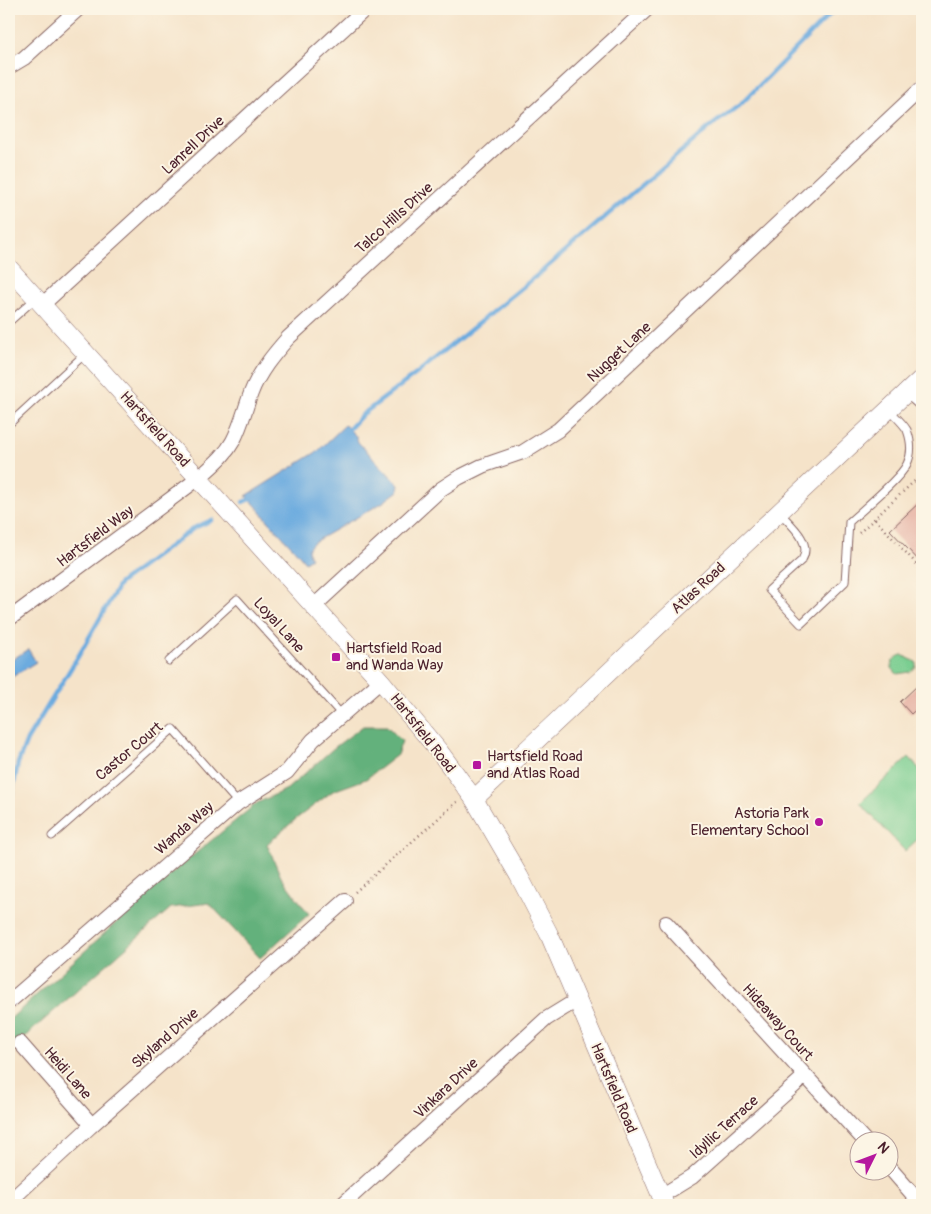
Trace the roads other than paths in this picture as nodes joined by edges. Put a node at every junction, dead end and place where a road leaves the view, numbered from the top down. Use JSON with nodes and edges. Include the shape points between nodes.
{"nodes":[{"id":1,"x":78,"y":9,"type":"edge"},
{"id":2,"x":365,"y":9,"type":"edge"},
{"id":3,"x":647,"y":9,"type":"edge"},
{"id":4,"x":9,"y":67,"type":"edge"},
{"id":5,"x":922,"y":88,"type":"edge"},
{"id":6,"x":9,"y":268,"type":"edge"},
{"id":7,"x":39,"y":301,"type":"junction"},
{"id":8,"x":9,"y":322,"type":"edge"},
{"id":9,"x":86,"y":353,"type":"junction"},
{"id":10,"x":922,"y":378,"type":"edge"},
{"id":11,"x":905,"y":394,"type":"junction"},
{"id":12,"x":922,"y":408,"type":"edge"},
{"id":13,"x":889,"y":409,"type":"junction"},
{"id":14,"x":9,"y":424,"type":"edge"},
{"id":15,"x":199,"y":478,"type":"junction"},
{"id":16,"x":779,"y":512,"type":"junction"},
{"id":17,"x":314,"y":606,"type":"junction"},
{"id":18,"x":9,"y":619,"type":"edge"},
{"id":19,"x":169,"y":661,"type":"dead end"},
{"id":20,"x":382,"y":681,"type":"junction"},
{"id":21,"x":342,"y":716,"type":"junction"},
{"id":22,"x":472,"y":795,"type":"junction"},
{"id":23,"x":238,"y":803,"type":"junction"},
{"id":24,"x":52,"y":836,"type":"dead end"},
{"id":25,"x":345,"y":901,"type":"road end"},
{"id":26,"x":666,"y":923,"type":"dead end"},
{"id":27,"x":577,"y":1000,"type":"junction"},
{"id":28,"x":9,"y":1002,"type":"edge"},
{"id":29,"x":20,"y":1042,"type":"dead end"},
{"id":30,"x":805,"y":1076,"type":"junction"},
{"id":31,"x":92,"y":1125,"type":"junction"},
{"id":32,"x":857,"y":1132,"type":"edge"},
{"id":33,"x":898,"y":1177,"type":"edge"},
{"id":34,"x":663,"y":1200,"type":"edge"},
{"id":35,"x":12,"y":1202,"type":"edge"},
{"id":36,"x":342,"y":1205,"type":"edge"},
{"id":37,"x":922,"y":1205,"type":"edge"}],
"edges":[{"from":1,"to":4,"type":"street","via":[[24,58]]},
{"from":2,"to":7,"type":"street","name":"Lanrell Drive"},
{"from":3,"to":15,"type":"street","name":"Talco Hills Drive","via":[[288,338],[260,374],[233,442]]},
{"from":5,"to":17,"type":"street","name":"Nugget Lane","via":[[558,430],[523,452],[482,466],[440,489]]},
{"from":6,"to":7,"type":"street","name":"Hartsfield Road"},
{"from":7,"to":8,"type":"lane"},
{"from":7,"to":9,"type":"street","name":"Hartsfield Road"},
{"from":9,"to":14,"type":"lane"},
{"from":9,"to":15,"type":"street","name":"Hartsfield Road"},
{"from":10,"to":11,"type":"street","name":"Atlas Road"},
{"from":11,"to":12,"type":"lane"},
{"from":11,"to":13,"type":"street","name":"Atlas Road"},
{"from":13,"to":16,"type":"street","name":"Atlas Road"},
{"from":13,"to":16,"type":"lane","via":[[906,428],[911,450],[908,464],[849,522],[845,582],[801,624],[768,590],[805,554],[801,536]]},
{"from":15,"to":17,"type":"street","name":"Hartsfield Road"},
{"from":15,"to":18,"type":"street","name":"Hartsfield Way"},
{"from":16,"to":22,"type":"street","name":"Atlas Road"},
{"from":17,"to":20,"type":"street","name":"Hartsfield Road"},
{"from":19,"to":21,"type":"lane","name":"Loyal Lane","via":[[237,599]]},
{"from":20,"to":21,"type":"street","name":"Wanda Way"},
{"from":20,"to":22,"type":"street","name":"Hartsfield Road"},
{"from":21,"to":23,"type":"street","name":"Wanda Way","via":[[313,740],[286,772]]},
{"from":22,"to":27,"type":"street","name":"Hartsfield Road","via":[[549,934]]},
{"from":23,"to":24,"type":"lane","name":"Castor Court","via":[[173,729]]},
{"from":23,"to":28,"type":"street","name":"Wanda Way"},
{"from":25,"to":31,"type":"street","name":"Skyland Drive"},
{"from":26,"to":30,"type":"street","name":"Hideaway Court"},
{"from":27,"to":34,"type":"street","name":"Hartsfield Road"},
{"from":27,"to":36,"type":"street","name":"Vinkara Drive","via":[[546,1019]]},
{"from":29,"to":31,"type":"street","name":"Heidi Lane"},
{"from":30,"to":32,"type":"street","name":"Hideaway Court"},
{"from":30,"to":34,"type":"street","name":"Idyllic Terrace","via":[[692,1178]]},
{"from":31,"to":35,"type":"street","name":"Skyland Drive"},
{"from":33,"to":37,"type":"street"}]}
